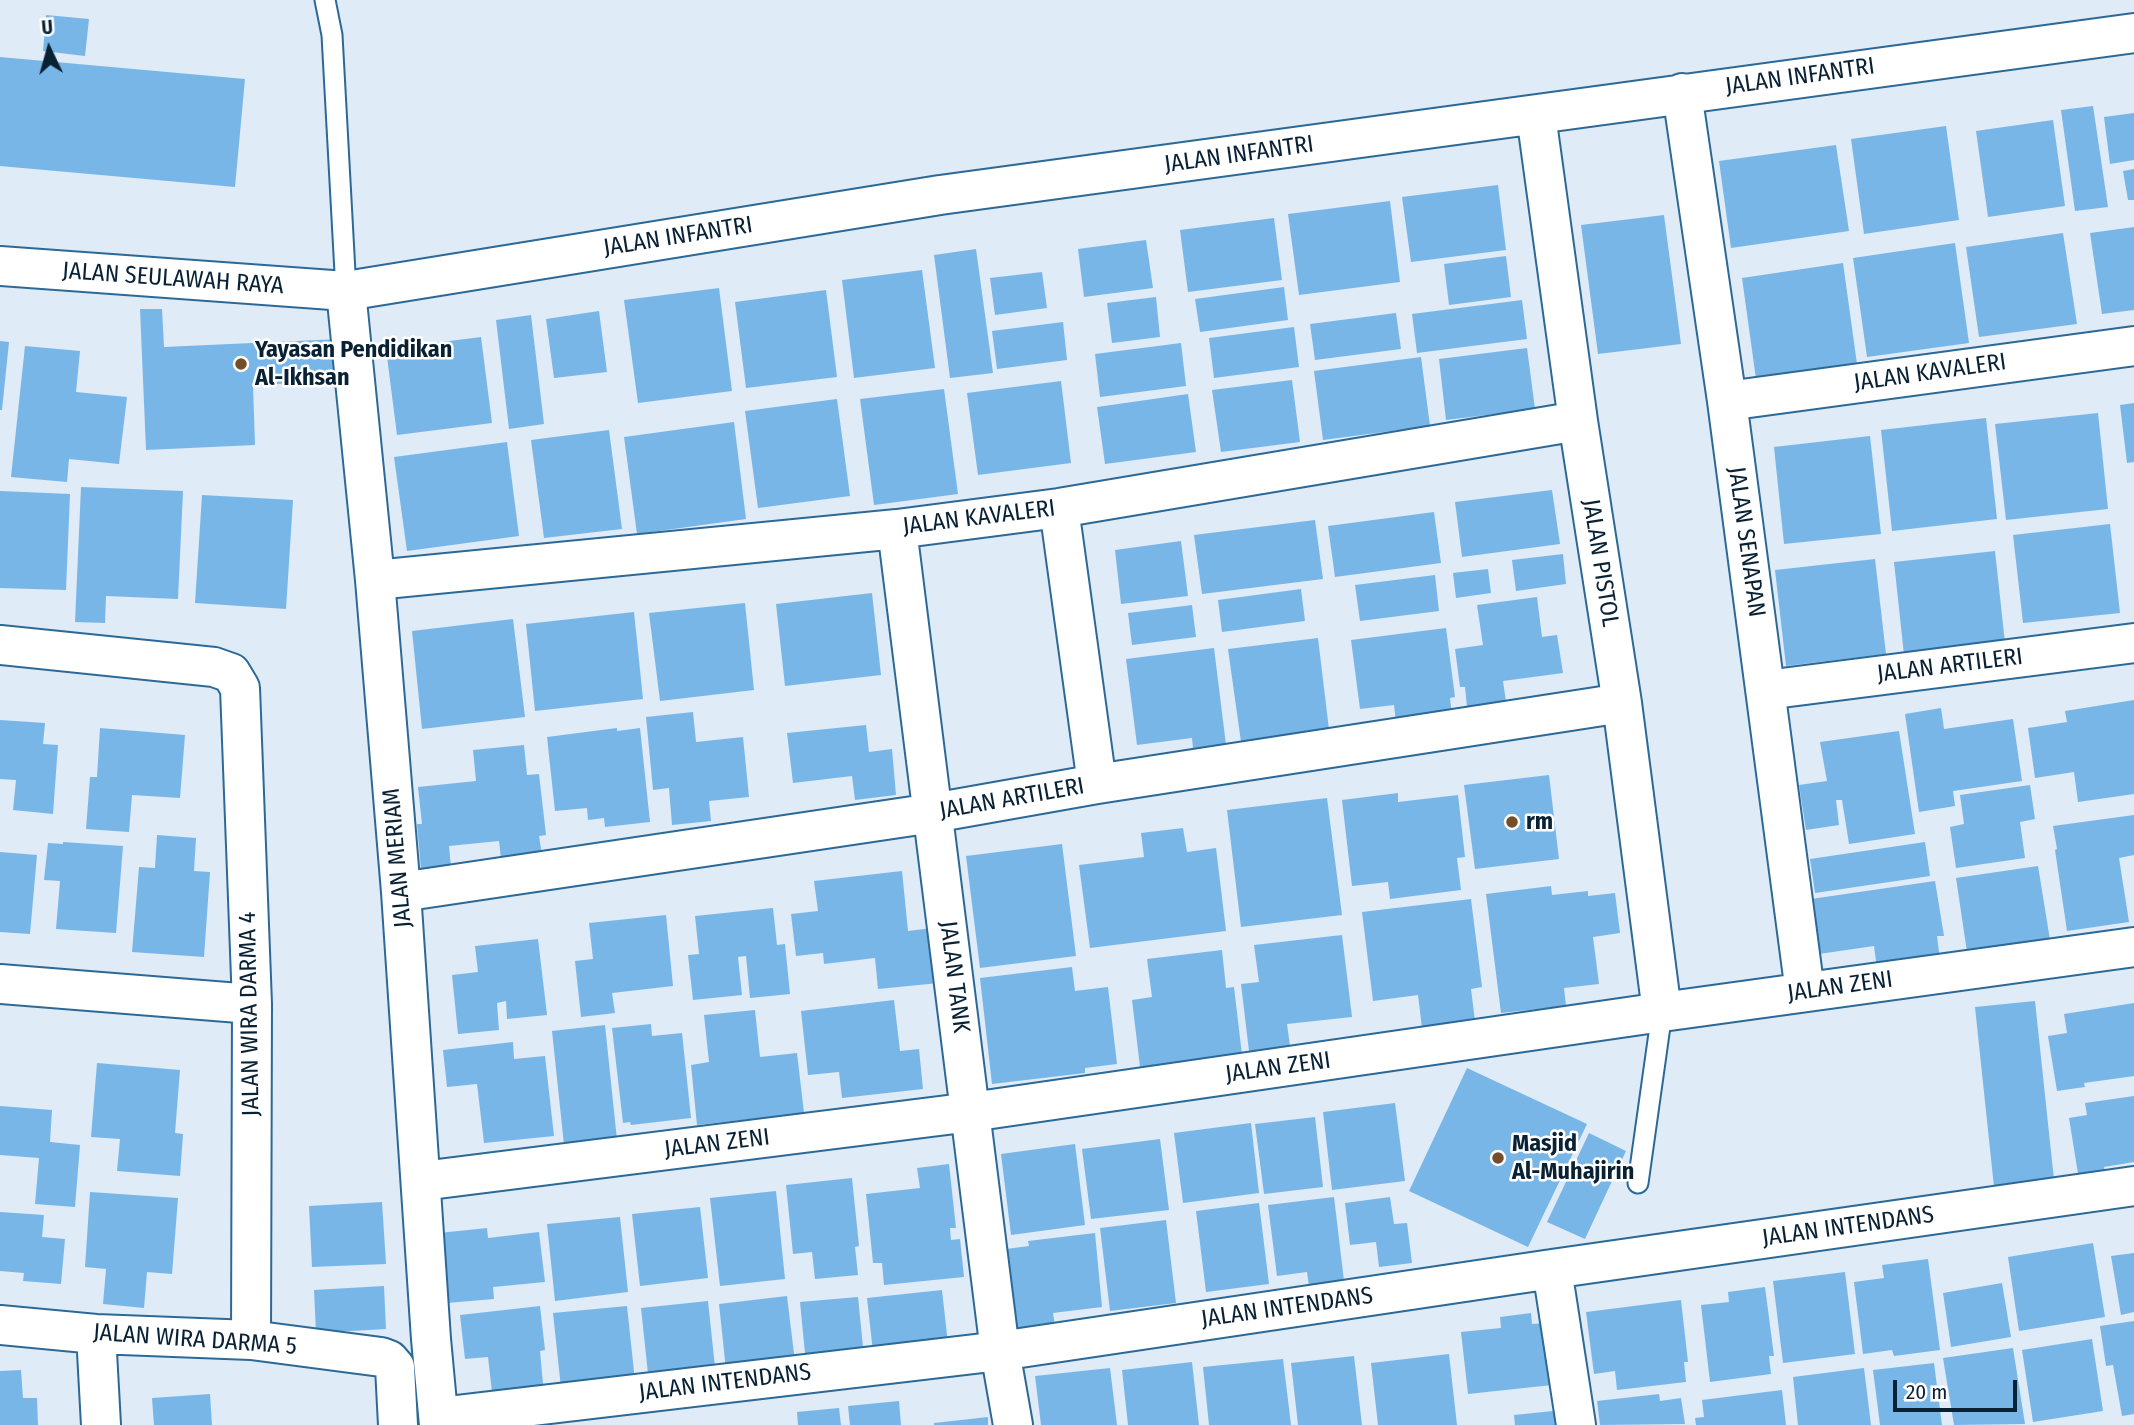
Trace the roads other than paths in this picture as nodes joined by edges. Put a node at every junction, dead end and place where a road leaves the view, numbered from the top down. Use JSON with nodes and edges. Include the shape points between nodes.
{"nodes":[{"id":1,"x":325,"y":0,"type":"edge"},
{"id":2,"x":2134,"y":33,"type":"edge"},
{"id":3,"x":1682,"y":93,"type":"junction"},
{"id":4,"x":1536,"y":115,"type":"junction"},
{"id":5,"x":0,"y":266,"type":"edge"},
{"id":6,"x":346,"y":291,"type":"junction"},
{"id":7,"x":2134,"y":345,"type":"edge"},
{"id":8,"x":1727,"y":401,"type":"junction"},
{"id":9,"x":1578,"y":421,"type":"junction"},
{"id":10,"x":1059,"y":508,"type":"junction"},
{"id":11,"x":897,"y":529,"type":"junction"},
{"id":12,"x":375,"y":580,"type":"junction"},
{"id":13,"x":2134,"y":643,"type":"edge"},
{"id":14,"x":0,"y":645,"type":"edge"},
{"id":15,"x":1766,"y":690,"type":"junction"},
{"id":16,"x":1622,"y":703,"type":"junction"},
{"id":17,"x":1097,"y":784,"type":"junction"},
{"id":18,"x":933,"y":813,"type":"junction"},
{"id":19,"x":401,"y":892,"type":"junction"},
{"id":20,"x":2134,"y":947,"type":"edge"},
{"id":21,"x":0,"y":985,"type":"edge"},
{"id":22,"x":1805,"y":992,"type":"junction"},
{"id":23,"x":252,"y":1004,"type":"junction"},
{"id":24,"x":1662,"y":1012,"type":"junction"},
{"id":25,"x":971,"y":1112,"type":"junction"},
{"id":26,"x":422,"y":1181,"type":"junction"},
{"id":27,"x":1638,"y":1183,"type":"dead end"},
{"id":28,"x":2134,"y":1186,"type":"edge"},
{"id":29,"x":1552,"y":1269,"type":"junction"},
{"id":30,"x":0,"y":1325,"type":"edge"},
{"id":31,"x":96,"y":1334,"type":"junction"},
{"id":32,"x":251,"y":1340,"type":"junction"},
{"id":33,"x":1000,"y":1351,"type":"junction"},
{"id":34,"x":439,"y":1421,"type":"edge"},
{"id":35,"x":101,"y":1425,"type":"edge"},
{"id":36,"x":398,"y":1425,"type":"edge"},
{"id":37,"x":1013,"y":1425,"type":"edge"},
{"id":38,"x":1576,"y":1425,"type":"edge"}],
"edges":[{"from":1,"to":6,"type":"lane","via":[[332,35]]},
{"from":2,"to":3,"type":"street","name":"JALAN INFANTRI"},
{"from":3,"to":4,"type":"street","name":"JALAN INFANTRI"},
{"from":3,"to":8,"type":"street","name":"JALAN SENAPAN"},
{"from":4,"to":6,"type":"street","name":"JALAN INFANTRI","via":[[940,195]]},
{"from":4,"to":9,"type":"street","name":"JALAN PISTOL"},
{"from":5,"to":6,"type":"street","name":"JALAN SEULAWAH RAYA"},
{"from":6,"to":12,"type":"street","name":"JALAN MERIAM"},
{"from":7,"to":8,"type":"street","name":"JALAN KAVALERI"},
{"from":8,"to":15,"type":"street","name":"JALAN SENAPAN"},
{"from":9,"to":10,"type":"street","name":"JALAN KAVALERI"},
{"from":9,"to":16,"type":"street","name":"JALAN PISTOL"},
{"from":10,"to":11,"type":"street","name":"JALAN KAVALERI"},
{"from":10,"to":17,"type":"street"},
{"from":11,"to":12,"type":"street","name":"JALAN KAVALERI"},
{"from":11,"to":18,"type":"street","name":"JALAN TANK"},
{"from":12,"to":19,"type":"street","name":"JALAN MERIAM"},
{"from":13,"to":15,"type":"street","name":"JALAN ARTILERI"},
{"from":14,"to":23,"type":"street","name":"JALAN WIRA DARMA 4","via":[[214,667],[231,673],[240,688]]},
{"from":15,"to":22,"type":"street","name":"JALAN SENAPAN"},
{"from":16,"to":17,"type":"street","name":"JALAN ARTILERI"},
{"from":16,"to":24,"type":"street","name":"JALAN PISTOL"},
{"from":17,"to":18,"type":"street","name":"JALAN ARTILERI"},
{"from":18,"to":19,"type":"street","name":"JALAN ARTILERI"},
{"from":18,"to":25,"type":"street","name":"JALAN TANK"},
{"from":19,"to":26,"type":"street","name":"JALAN MERIAM"},
{"from":20,"to":22,"type":"street","name":"JALAN ZENI"},
{"from":21,"to":23,"type":"street"},
{"from":22,"to":24,"type":"street","name":"JALAN ZENI"},
{"from":23,"to":32,"type":"street","name":"JALAN WIRA DARMA 4"},
{"from":24,"to":25,"type":"street","name":"JALAN ZENI"},
{"from":24,"to":27,"type":"lane"},
{"from":25,"to":26,"type":"street","name":"JALAN ZENI"},
{"from":25,"to":33,"type":"street","name":"JALAN TANK"},
{"from":26,"to":34,"type":"street","name":"JALAN MERIAM"},
{"from":28,"to":29,"type":"street","name":"JALAN INTENDANS"},
{"from":29,"to":33,"type":"street","name":"JALAN INTENDANS"},
{"from":29,"to":38,"type":"street"},
{"from":30,"to":31,"type":"street","name":"JALAN WIRA DARMA 5"},
{"from":31,"to":32,"type":"street","name":"JALAN WIRA DARMA 5"},
{"from":31,"to":35,"type":"street"},
{"from":32,"to":36,"type":"street","name":"JALAN WIRA DARMA 5","via":[[389,1360],[395,1367]]},
{"from":33,"to":34,"type":"street","name":"JALAN INTENDANS"},
{"from":33,"to":37,"type":"street","name":"JALAN TANK"}]}
